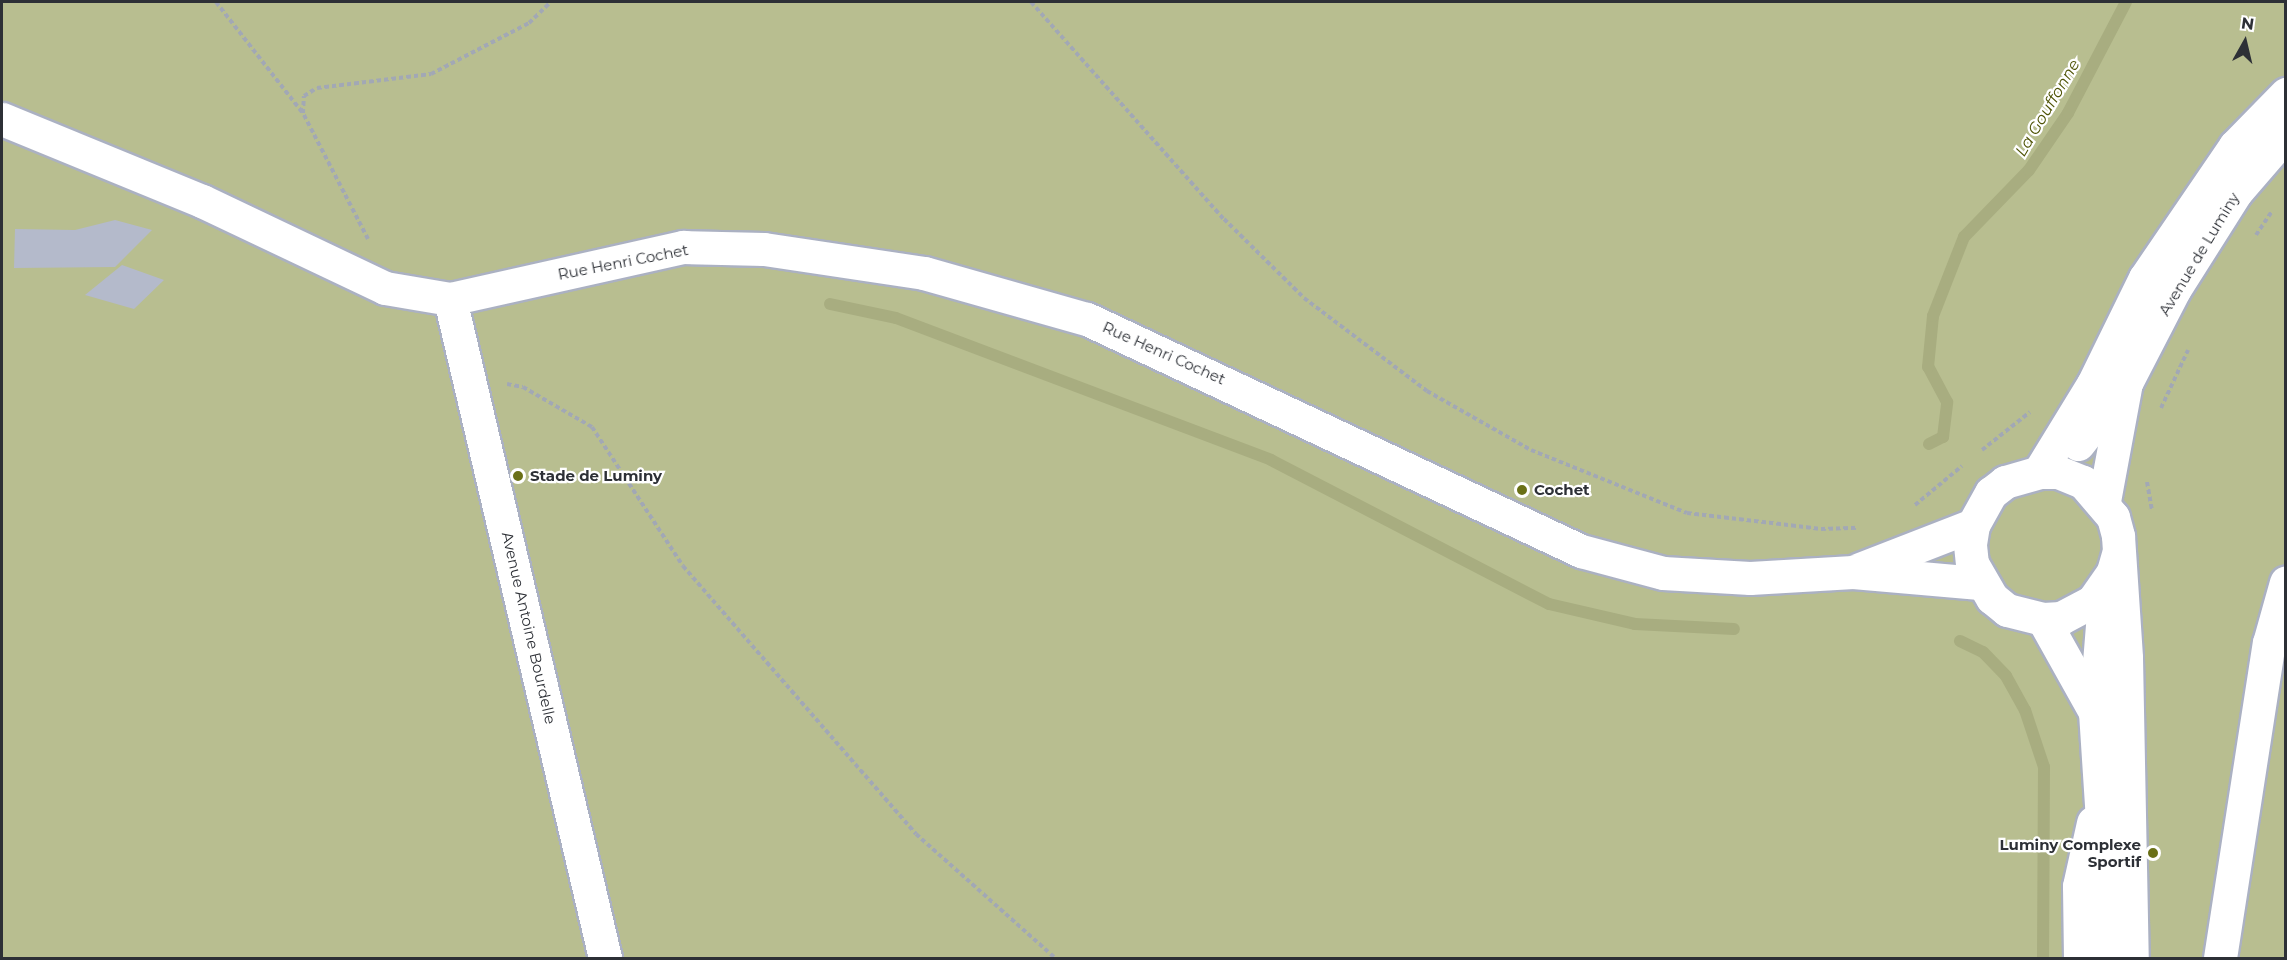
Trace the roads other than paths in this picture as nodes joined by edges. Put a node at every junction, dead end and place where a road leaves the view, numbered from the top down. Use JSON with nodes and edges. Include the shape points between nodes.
{"nodes":[{"id":1,"x":2286,"y":94,"type":"edge"},
{"id":2,"x":2,"y":119,"type":"edge"},
{"id":3,"x":2286,"y":134,"type":"edge"},
{"id":4,"x":450,"y":299,"type":"junction"},
{"id":5,"x":2126,"y":383,"type":"junction"},
{"id":6,"x":2048,"y":472,"type":"junction"},
{"id":7,"x":2104,"y":501,"type":"junction"},
{"id":8,"x":1973,"y":525,"type":"junction"},
{"id":9,"x":2118,"y":554,"type":"junction"},
{"id":10,"x":1853,"y":572,"type":"junction"},
{"id":11,"x":2286,"y":582,"type":"edge"},
{"id":12,"x":1980,"y":583,"type":"junction"},
{"id":13,"x":2105,"y":588,"type":"junction"},
{"id":14,"x":2043,"y":619,"type":"junction"},
{"id":15,"x":2095,"y":711,"type":"junction"},
{"id":16,"x":2102,"y":783,"type":"junction"},
{"id":17,"x":605,"y":958,"type":"edge"},
{"id":18,"x":2080,"y":958,"type":"edge"},
{"id":19,"x":2111,"y":958,"type":"edge"},
{"id":20,"x":2132,"y":958,"type":"edge"},
{"id":21,"x":2220,"y":958,"type":"edge"}],
"edges":[{"from":1,"to":6,"type":"street","via":[[2235,146],[2145,278]]},
{"from":2,"to":4,"type":"street","via":[[202,201],[385,288]]},
{"from":3,"to":5,"type":"street","name":"Avenue de Luminy","via":[[2236,192],[2174,290]]},
{"from":4,"to":10,"type":"street","name":"Rue Henri Cochet","via":[[683,247],[764,249],[924,273],[1087,319],[1581,551],[1664,573],[1750,578]]},
{"from":4,"to":17,"type":"street","name":"Avenue Antoine Bourdelle"},
{"from":5,"to":6,"type":"street","name":"Avenue de Luminy"},
{"from":5,"to":7,"type":"street","name":"Avenue de Luminy"},
{"from":6,"to":7,"type":"street","via":[[2083,482]]},
{"from":6,"to":8,"type":"street","via":[[1998,488]]},
{"from":7,"to":9,"type":"street","via":[[2113,517]]},
{"from":8,"to":10,"type":"street","name":"Rue Henri Cochet"},
{"from":8,"to":12,"type":"street","via":[[1970,544]]},
{"from":9,"to":13,"type":"street"},
{"from":9,"to":20,"type":"street","via":[[2132,800]]},
{"from":10,"to":12,"type":"street","name":"Rue Henri Cochet"},
{"from":11,"to":21,"type":"street","via":[[2269,643]]},
{"from":12,"to":14,"type":"street","via":[[2007,610]]},
{"from":13,"to":14,"type":"street","via":[[2078,612]]},
{"from":13,"to":15,"type":"street"},
{"from":14,"to":15,"type":"street"},
{"from":15,"to":16,"type":"street"},
{"from":16,"to":18,"type":"street","via":[[2079,886]]},
{"from":16,"to":19,"type":"street"}]}
